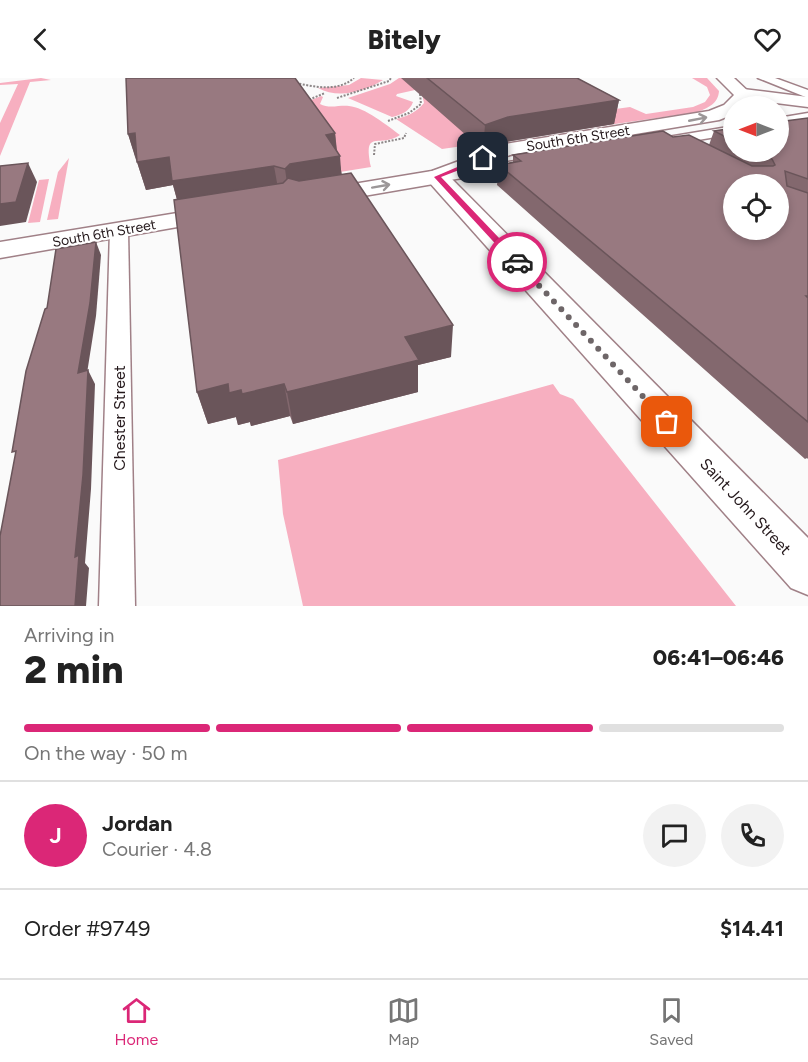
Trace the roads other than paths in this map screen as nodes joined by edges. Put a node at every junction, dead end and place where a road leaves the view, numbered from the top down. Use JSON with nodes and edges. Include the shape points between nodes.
{"nodes":[{"id":1,"x":725,"y":78,"type":"edge"},
{"id":2,"x":764,"y":78,"type":"edge"},
{"id":3,"x":743,"y":94,"type":"joint"},
{"id":4,"x":808,"y":94,"type":"edge"},
{"id":5,"x":808,"y":102,"type":"edge"},
{"id":6,"x":723,"y":117,"type":"edge"},
{"id":7,"x":808,"y":117,"type":"edge"},
{"id":8,"x":789,"y":120,"type":"edge"},
{"id":9,"x":723,"y":121,"type":"edge"},
{"id":10,"x":650,"y":136,"type":"junction"},
{"id":11,"x":673,"y":140,"type":"junction"},
{"id":12,"x":512,"y":148,"type":"junction"},
{"id":13,"x":698,"y":153,"type":"edge"},
{"id":14,"x":437,"y":177,"type":"junction"},
{"id":15,"x":302,"y":199,"type":"edge"},
{"id":16,"x":245,"y":209,"type":"edge"},
{"id":17,"x":119,"y":230,"type":"junction"},
{"id":18,"x":0,"y":250,"type":"edge"},
{"id":19,"x":808,"y":572,"type":"edge"},
{"id":20,"x":117,"y":606,"type":"edge"}],
"edges":[{"from":1,"to":3,"type":"main road"},
{"from":2,"to":4,"type":"lane"},
{"from":3,"to":5,"type":"main road"},
{"from":10,"to":6,"type":"main road","name":"South 6th Street","one_way":true,"via":[[713,116]]},
{"from":7,"to":8,"type":"lane"},
{"from":9,"to":11,"type":"lane"},
{"from":10,"to":11,"type":"lane"},
{"from":10,"to":12,"type":"main road","name":"South 6th Street"},
{"from":11,"to":13,"type":"lane"},
{"from":12,"to":14,"type":"main road","name":"South 6th Street"},
{"from":12,"to":14,"type":"lane","name":"South 6th Street","via":[[539,163]]},
{"from":15,"to":14,"type":"main road","name":"South 6th Street","one_way":true},
{"from":14,"to":19,"type":"main road","name":"Saint John Street"},
{"from":16,"to":17,"type":"main road","name":"South 6th Street"},
{"from":17,"to":18,"type":"main road","name":"South 6th Street"},
{"from":17,"to":20,"type":"lane","name":"Chester Street"}]}
